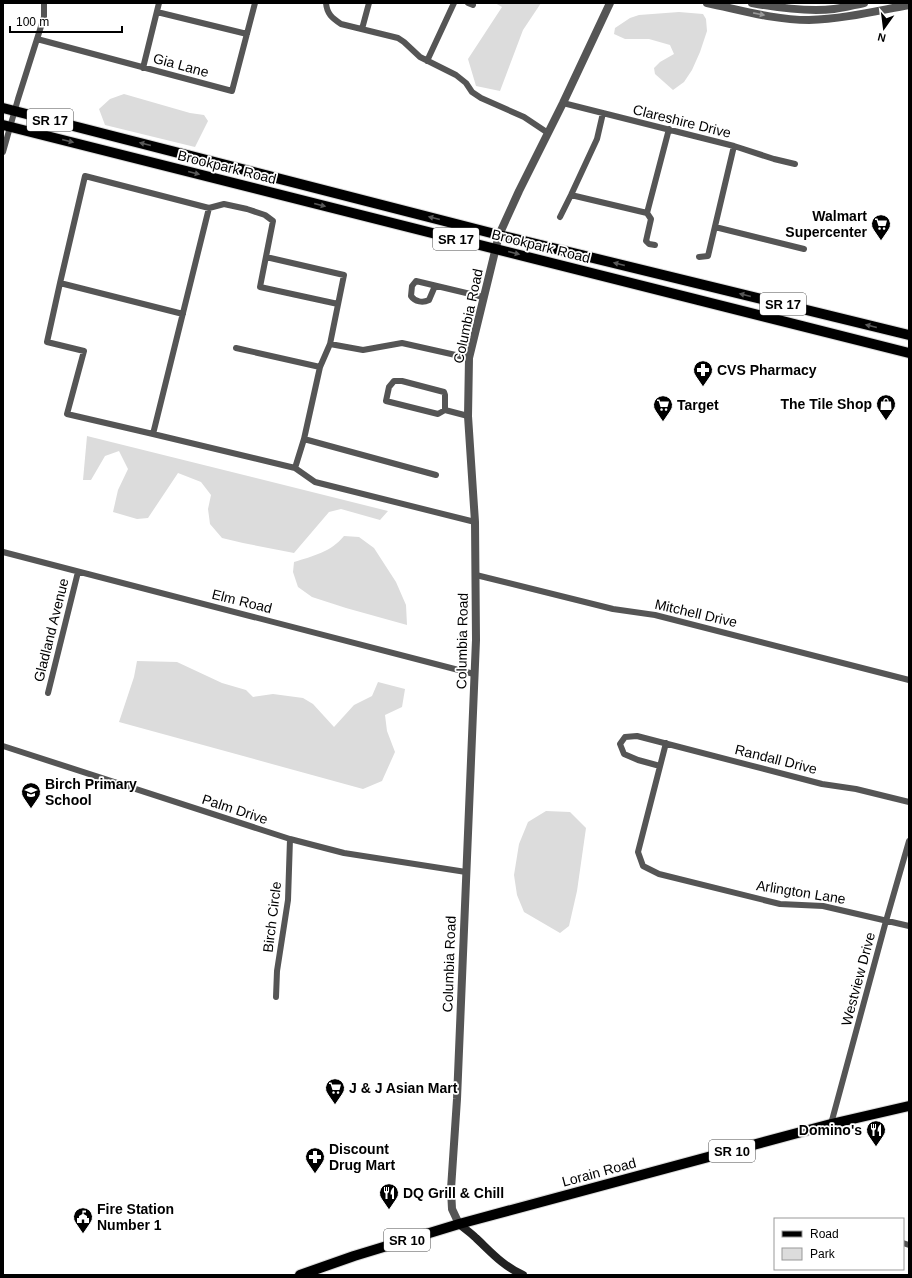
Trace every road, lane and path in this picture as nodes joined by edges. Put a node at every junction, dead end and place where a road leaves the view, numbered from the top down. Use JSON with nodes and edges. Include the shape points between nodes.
{"nodes":[{"id":1,"x":159,"y":3,"type":"edge"},
{"id":2,"x":255,"y":3,"type":"edge"},
{"id":3,"x":326,"y":3,"type":"edge"},
{"id":4,"x":368,"y":3,"type":"edge"},
{"id":5,"x":454,"y":3,"type":"edge"},
{"id":6,"x":610,"y":3,"type":"edge"},
{"id":7,"x":707,"y":3,"type":"edge"},
{"id":8,"x":752,"y":3,"type":"edge"},
{"id":9,"x":864,"y":3,"type":"edge"},
{"id":10,"x":44,"y":4,"type":"edge"},
{"id":11,"x":909,"y":5,"type":"edge"},
{"id":12,"x":157,"y":12,"type":"junction"},
{"id":13,"x":362,"y":29,"type":"junction"},
{"id":14,"x":247,"y":34,"type":"junction"},
{"id":15,"x":37,"y":39,"type":"junction"},
{"id":16,"x":427,"y":61,"type":"junction"},
{"id":17,"x":143,"y":68,"type":"junction"},
{"id":18,"x":563,"y":103,"type":"junction"},
{"id":19,"x":3,"y":108,"type":"edge"},
{"id":20,"x":14,"y":111,"type":"junction"},
{"id":21,"x":603,"y":113,"type":"junction"},
{"id":22,"x":7,"y":126,"type":"edge"},
{"id":23,"x":669,"y":129,"type":"junction"},
{"id":24,"x":548,"y":133,"type":"junction"},
{"id":25,"x":734,"y":146,"type":"junction"},
{"id":26,"x":3,"y":152,"type":"edge"},
{"id":27,"x":795,"y":164,"type":"dead end"},
{"id":28,"x":572,"y":195,"type":"junction"},
{"id":29,"x":209,"y":208,"type":"junction"},
{"id":30,"x":647,"y":213,"type":"junction"},
{"id":31,"x":560,"y":217,"type":"dead end"},
{"id":32,"x":715,"y":227,"type":"junction"},
{"id":33,"x":499,"y":235,"type":"junction"},
{"id":34,"x":655,"y":245,"type":"dead end"},
{"id":35,"x":496,"y":249,"type":"junction"},
{"id":36,"x":804,"y":249,"type":"dead end"},
{"id":37,"x":266,"y":256,"type":"junction"},
{"id":38,"x":699,"y":257,"type":"dead end"},
{"id":39,"x":60,"y":283,"type":"junction"},
{"id":40,"x":435,"y":286,"type":"dead end"},
{"id":41,"x":483,"y":297,"type":"junction"},
{"id":42,"x":338,"y":304,"type":"junction"},
{"id":43,"x":183,"y":314,"type":"junction"},
{"id":44,"x":909,"y":335,"type":"edge"},
{"id":45,"x":330,"y":344,"type":"junction"},
{"id":46,"x":236,"y":348,"type":"dead end"},
{"id":47,"x":909,"y":353,"type":"edge"},
{"id":48,"x":469,"y":358,"type":"junction"},
{"id":49,"x":320,"y":367,"type":"junction"},
{"id":50,"x":445,"y":410,"type":"junction"},
{"id":51,"x":468,"y":416,"type":"junction"},
{"id":52,"x":153,"y":434,"type":"junction"},
{"id":53,"x":304,"y":440,"type":"junction"},
{"id":54,"x":295,"y":468,"type":"junction"},
{"id":55,"x":436,"y":474,"type":"dead end"},
{"id":56,"x":476,"y":522,"type":"junction"},
{"id":57,"x":3,"y":552,"type":"edge"},
{"id":58,"x":78,"y":572,"type":"junction"},
{"id":59,"x":476,"y":575,"type":"junction"},
{"id":60,"x":474,"y":674,"type":"junction"},
{"id":61,"x":909,"y":680,"type":"edge"},
{"id":62,"x":48,"y":694,"type":"dead end"},
{"id":63,"x":666,"y":743,"type":"junction"},
{"id":64,"x":3,"y":746,"type":"edge"},
{"id":65,"x":660,"y":766,"type":"junction"},
{"id":66,"x":909,"y":802,"type":"edge"},
{"id":67,"x":290,"y":839,"type":"junction"},
{"id":68,"x":909,"y":841,"type":"edge"},
{"id":69,"x":466,"y":872,"type":"junction"},
{"id":70,"x":886,"y":920,"type":"junction"},
{"id":71,"x":909,"y":926,"type":"edge"},
{"id":72,"x":276,"y":997,"type":"dead end"},
{"id":73,"x":909,"y":1106,"type":"edge"},
{"id":74,"x":831,"y":1124,"type":"junction"},
{"id":75,"x":459,"y":1224,"type":"junction"},
{"id":76,"x":300,"y":1275,"type":"edge"},
{"id":77,"x":523,"y":1275,"type":"edge"}],
"edges":[{"from":1,"to":12,"type":"street"},
{"from":2,"to":14,"type":"street","name":"Gia Lane"},
{"from":3,"to":13,"type":"street","via":[[333,19],[341,24]]},
{"from":4,"to":13,"type":"street"},
{"from":5,"to":16,"type":"street"},
{"from":6,"to":18,"type":"street","name":"Columbia Road"},
{"from":7,"to":11,"type":"street","one_way":true,"via":[[758,15],[808,20]]},
{"from":8,"to":9,"type":"street","via":[[818,10]]},
{"from":10,"to":15,"type":"street","via":[[44,17]]},
{"from":12,"to":14,"type":"street"},
{"from":12,"to":17,"type":"street"},
{"from":13,"to":16,"type":"street","via":[[398,38]]},
{"from":14,"to":17,"type":"street","name":"Gia Lane","via":[[232,91]]},
{"from":15,"to":17,"type":"street","name":"Gia Lane"},
{"from":15,"to":20,"type":"street"},
{"from":16,"to":24,"type":"street","via":[[456,75],[481,98],[524,117]]},
{"from":18,"to":21,"type":"street","name":"Clareshire Drive"},
{"from":18,"to":24,"type":"street","name":"Columbia Road"},
{"from":19,"to":20,"type":"main road","name":"Brookpark Road","number":"SR 17"},
{"from":20,"to":22,"type":"street"},
{"from":33,"to":20,"type":"main road","name":"Brookpark Road","number":"SR 17","one_way":true},
{"from":21,"to":23,"type":"street","name":"Clareshire Drive"},
{"from":21,"to":28,"type":"street","via":[[597,139]]},
{"from":22,"to":26,"type":"street"},
{"from":22,"to":35,"type":"main road","name":"Brookpark Road","number":"SR 17","one_way":true},
{"from":23,"to":25,"type":"street","name":"Clareshire Drive"},
{"from":23,"to":30,"type":"street"},
{"from":24,"to":33,"type":"street","name":"Columbia Road"},
{"from":25,"to":27,"type":"street","name":"Clareshire Drive"},
{"from":25,"to":32,"type":"street"},
{"from":28,"to":30,"type":"street"},
{"from":28,"to":31,"type":"street"},
{"from":29,"to":37,"type":"street","via":[[224,204],[265,215],[273,221]]},
{"from":29,"to":39,"type":"street","via":[[85,176]]},
{"from":29,"to":43,"type":"street"},
{"from":30,"to":34,"type":"street","via":[[650,219],[646,241]]},
{"from":32,"to":36,"type":"street"},
{"from":32,"to":38,"type":"street","via":[[708,256]]},
{"from":33,"to":35,"type":"street","name":"Columbia Road"},
{"from":44,"to":33,"type":"main road","name":"Brookpark Road","number":"SR 17","one_way":true},
{"from":35,"to":41,"type":"street","name":"Columbia Road"},
{"from":35,"to":47,"type":"main road","name":"Brookpark Road","number":"SR 17","one_way":true},
{"from":37,"to":42,"type":"street","via":[[344,275]]},
{"from":37,"to":42,"type":"street","via":[[260,287]]},
{"from":39,"to":43,"type":"street"},
{"from":39,"to":52,"type":"street","via":[[47,342],[84,351],[67,414]]},
{"from":40,"to":41,"type":"street"},
{"from":41,"to":48,"type":"street","name":"Columbia Road"},
{"from":42,"to":45,"type":"street"},
{"from":43,"to":52,"type":"street"},
{"from":45,"to":48,"type":"street","via":[[363,350],[402,343]]},
{"from":45,"to":49,"type":"street"},
{"from":46,"to":49,"type":"street"},
{"from":48,"to":51,"type":"street","name":"Columbia Road"},
{"from":49,"to":53,"type":"street"},
{"from":50,"to":50,"type":"street","via":[[438,414],[386,401],[389,387],[394,380],[444,392]]},
{"from":50,"to":51,"type":"street"},
{"from":51,"to":56,"type":"street","name":"Columbia Road"},
{"from":52,"to":54,"type":"street"},
{"from":53,"to":54,"type":"street"},
{"from":53,"to":55,"type":"street"},
{"from":54,"to":56,"type":"street","via":[[315,482]]},
{"from":56,"to":59,"type":"street","name":"Columbia Road"},
{"from":57,"to":58,"type":"street","name":"Elm Road"},
{"from":58,"to":60,"type":"street","name":"Elm Road"},
{"from":58,"to":62,"type":"street","name":"Gladland Avenue"},
{"from":59,"to":60,"type":"street","name":"Columbia Road"},
{"from":59,"to":61,"type":"street","name":"Mitchell Drive","via":[[613,609],[655,615]]},
{"from":60,"to":69,"type":"street","name":"Columbia Road"},
{"from":63,"to":65,"type":"street"},
{"from":63,"to":65,"type":"street","name":"Randall Drive","via":[[637,736],[625,737],[620,744],[624,754]]},
{"from":63,"to":66,"type":"street","name":"Randall Drive","via":[[822,784]]},
{"from":64,"to":67,"type":"street","name":"Palm Drive"},
{"from":65,"to":70,"type":"street","name":"Arlington Lane","via":[[638,852],[644,866],[659,874],[780,904],[823,906]]},
{"from":67,"to":69,"type":"street","name":"Palm Drive","via":[[344,853]]},
{"from":67,"to":72,"type":"street","name":"Birch Circle","via":[[288,900],[277,971]]},
{"from":68,"to":70,"type":"street","name":"Westview Drive"},
{"from":69,"to":75,"type":"street","name":"Columbia Road","via":[[451,1188],[452,1209]]},
{"from":70,"to":71,"type":"street","name":"Arlington Lane"},
{"from":70,"to":74,"type":"street","name":"Westview Drive"},
{"from":73,"to":74,"type":"main road","name":"Lorain Road","number":"SR 10"},
{"from":74,"to":75,"type":"main road","name":"Lorain Road","number":"SR 10"},
{"from":75,"to":76,"type":"main road","name":"Lorain Road","number":"SR 10"},
{"from":75,"to":77,"type":"main road","name":"Columbia Road","via":[[506,1266]]}]}
